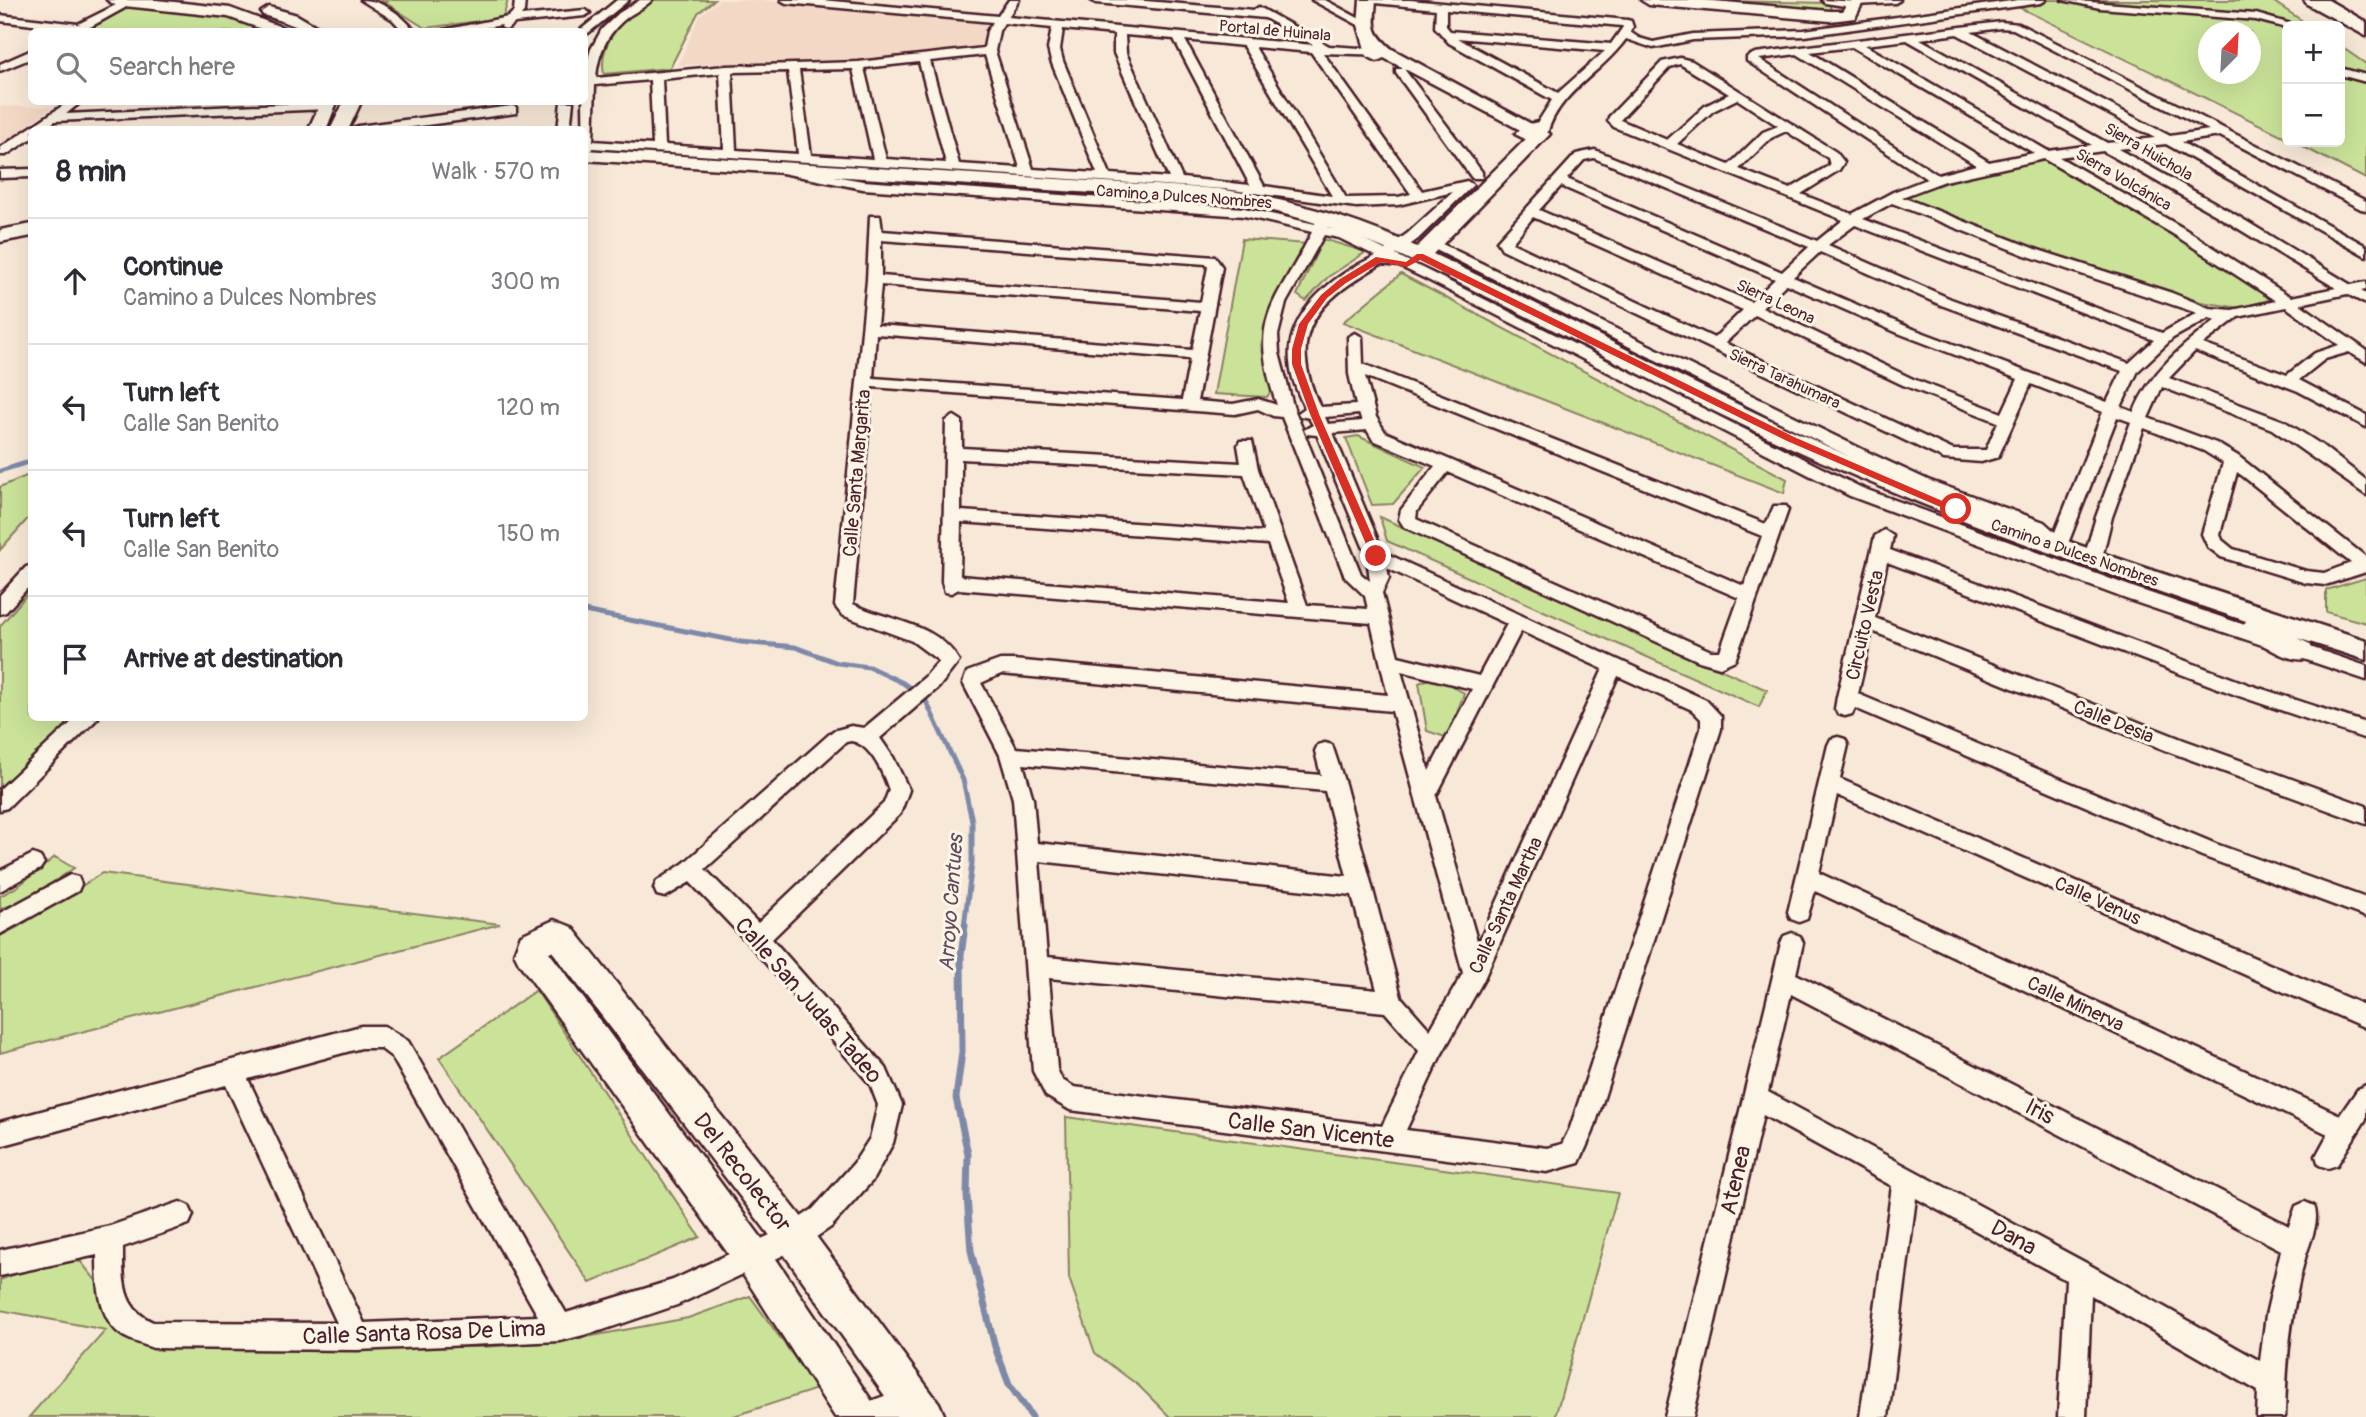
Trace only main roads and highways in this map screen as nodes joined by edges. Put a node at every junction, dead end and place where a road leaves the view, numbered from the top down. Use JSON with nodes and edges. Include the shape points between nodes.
{"nodes":[{"id":1,"x":2314,"y":0,"type":"edge"},
{"id":2,"x":2352,"y":0,"type":"edge"},
{"id":3,"x":2366,"y":8,"type":"edge"},
{"id":4,"x":2366,"y":30,"type":"edge"}],
"edges":[{"from":1,"to":4,"type":"highway"},
{"from":2,"to":3,"type":"highway"}]}
